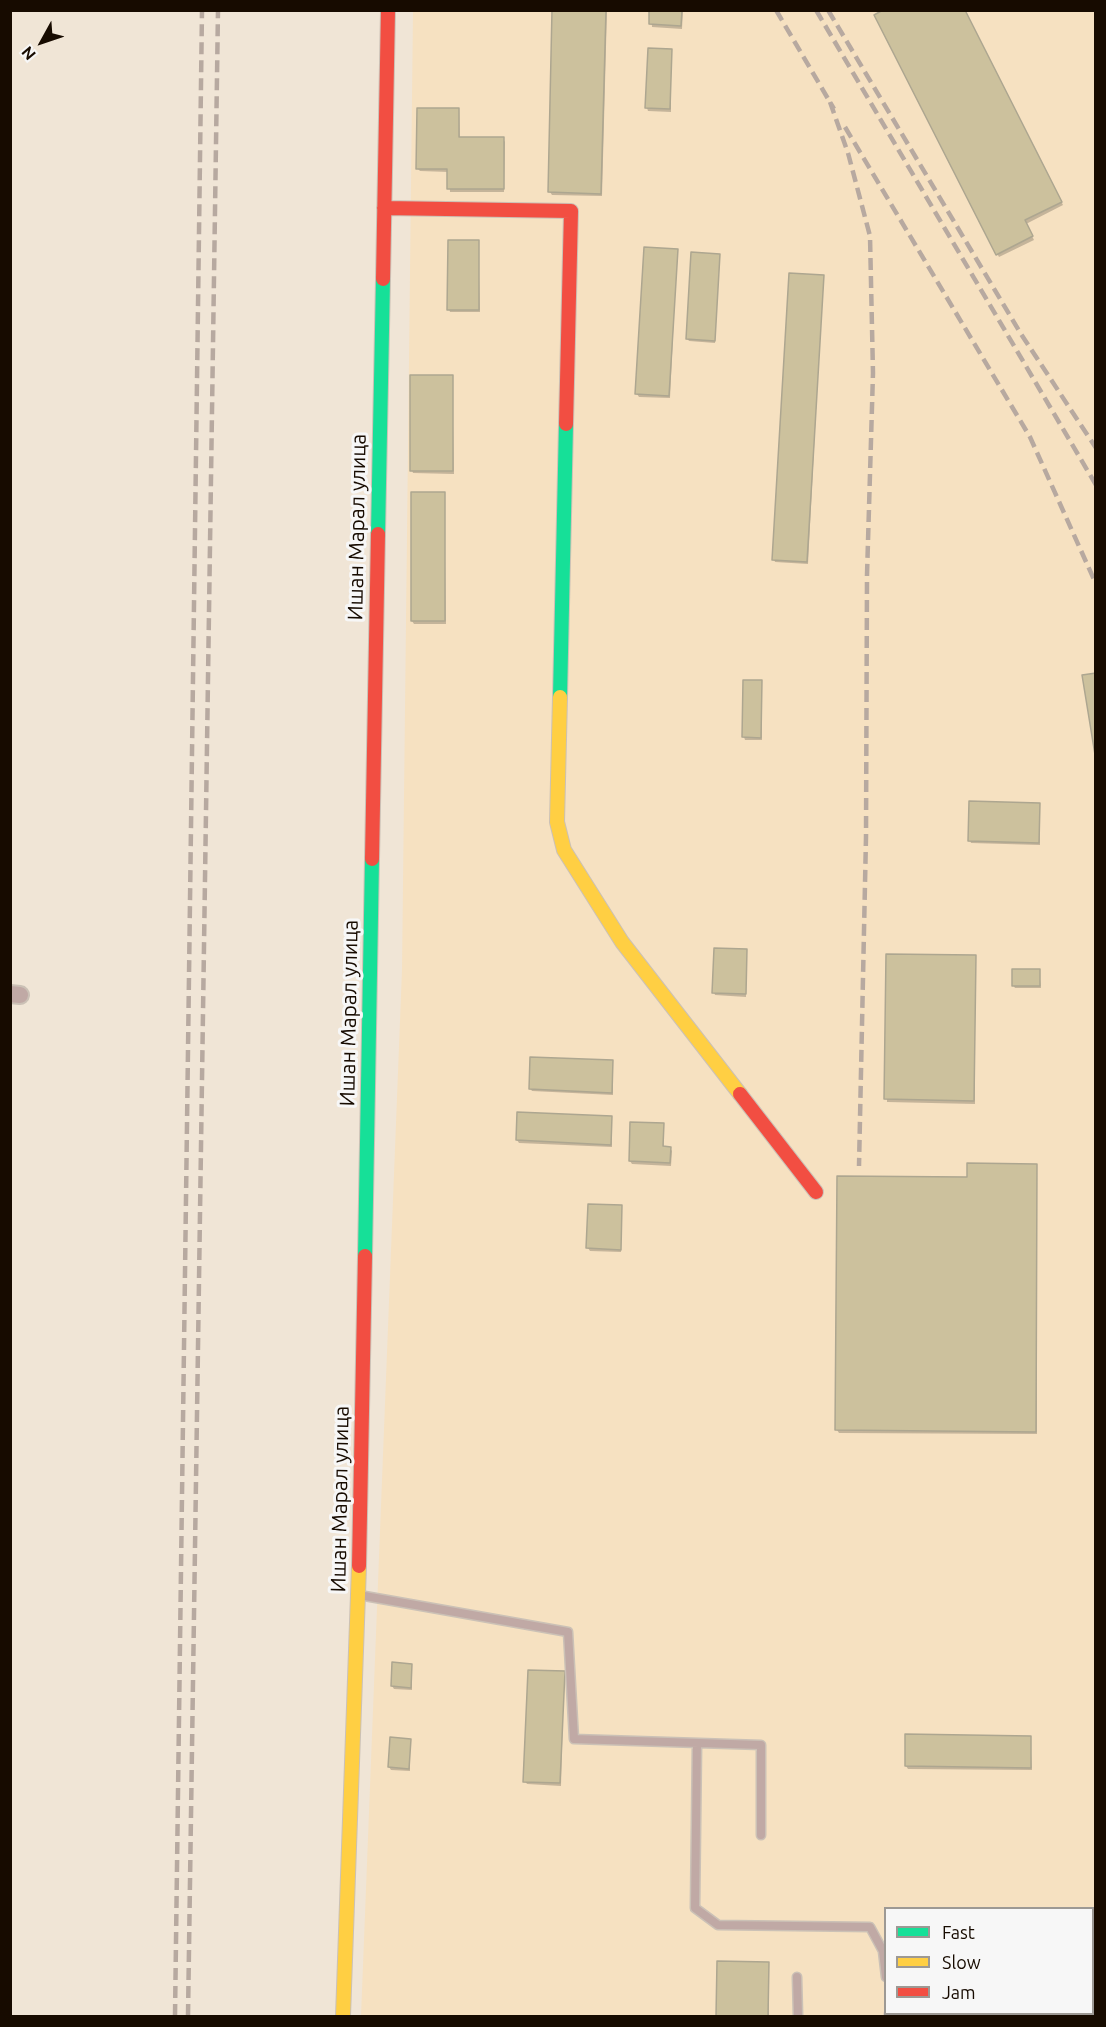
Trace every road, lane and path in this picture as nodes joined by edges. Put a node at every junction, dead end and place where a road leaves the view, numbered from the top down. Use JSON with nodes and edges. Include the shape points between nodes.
{"nodes":[{"id":1,"x":388,"y":10,"type":"edge"},
{"id":2,"x":384,"y":208,"type":"junction"},
{"id":3,"x":816,"y":1192,"type":"dead end"},
{"id":4,"x":359,"y":1594,"type":"junction"},
{"id":5,"x":697,"y":1743,"type":"junction"},
{"id":6,"x":761,"y":1835,"type":"dead end"},
{"id":7,"x":884,"y":1964,"type":"edge"},
{"id":8,"x":797,"y":1977,"type":"dead end"},
{"id":9,"x":343,"y":2016,"type":"edge"},
{"id":10,"x":798,"y":2016,"type":"edge"}],
"edges":[{"from":1,"to":2,"type":"main road","name":"Ишан Марал улица"},
{"from":2,"to":3,"type":"main road","via":[[571,211],[557,822],[564,850],[621,942]]},
{"from":2,"to":4,"type":"main road","name":"Ишан Марал улица"},
{"from":4,"to":5,"type":"lane","via":[[568,1632],[574,1739]]},
{"from":4,"to":9,"type":"main road","name":"Ишан Марал улица"},
{"from":5,"to":6,"type":"lane","via":[[761,1745]]},
{"from":5,"to":7,"type":"lane","via":[[695,1908],[718,1925],[870,1927],[883,1951]]},
{"from":8,"to":10,"type":"lane"}]}
